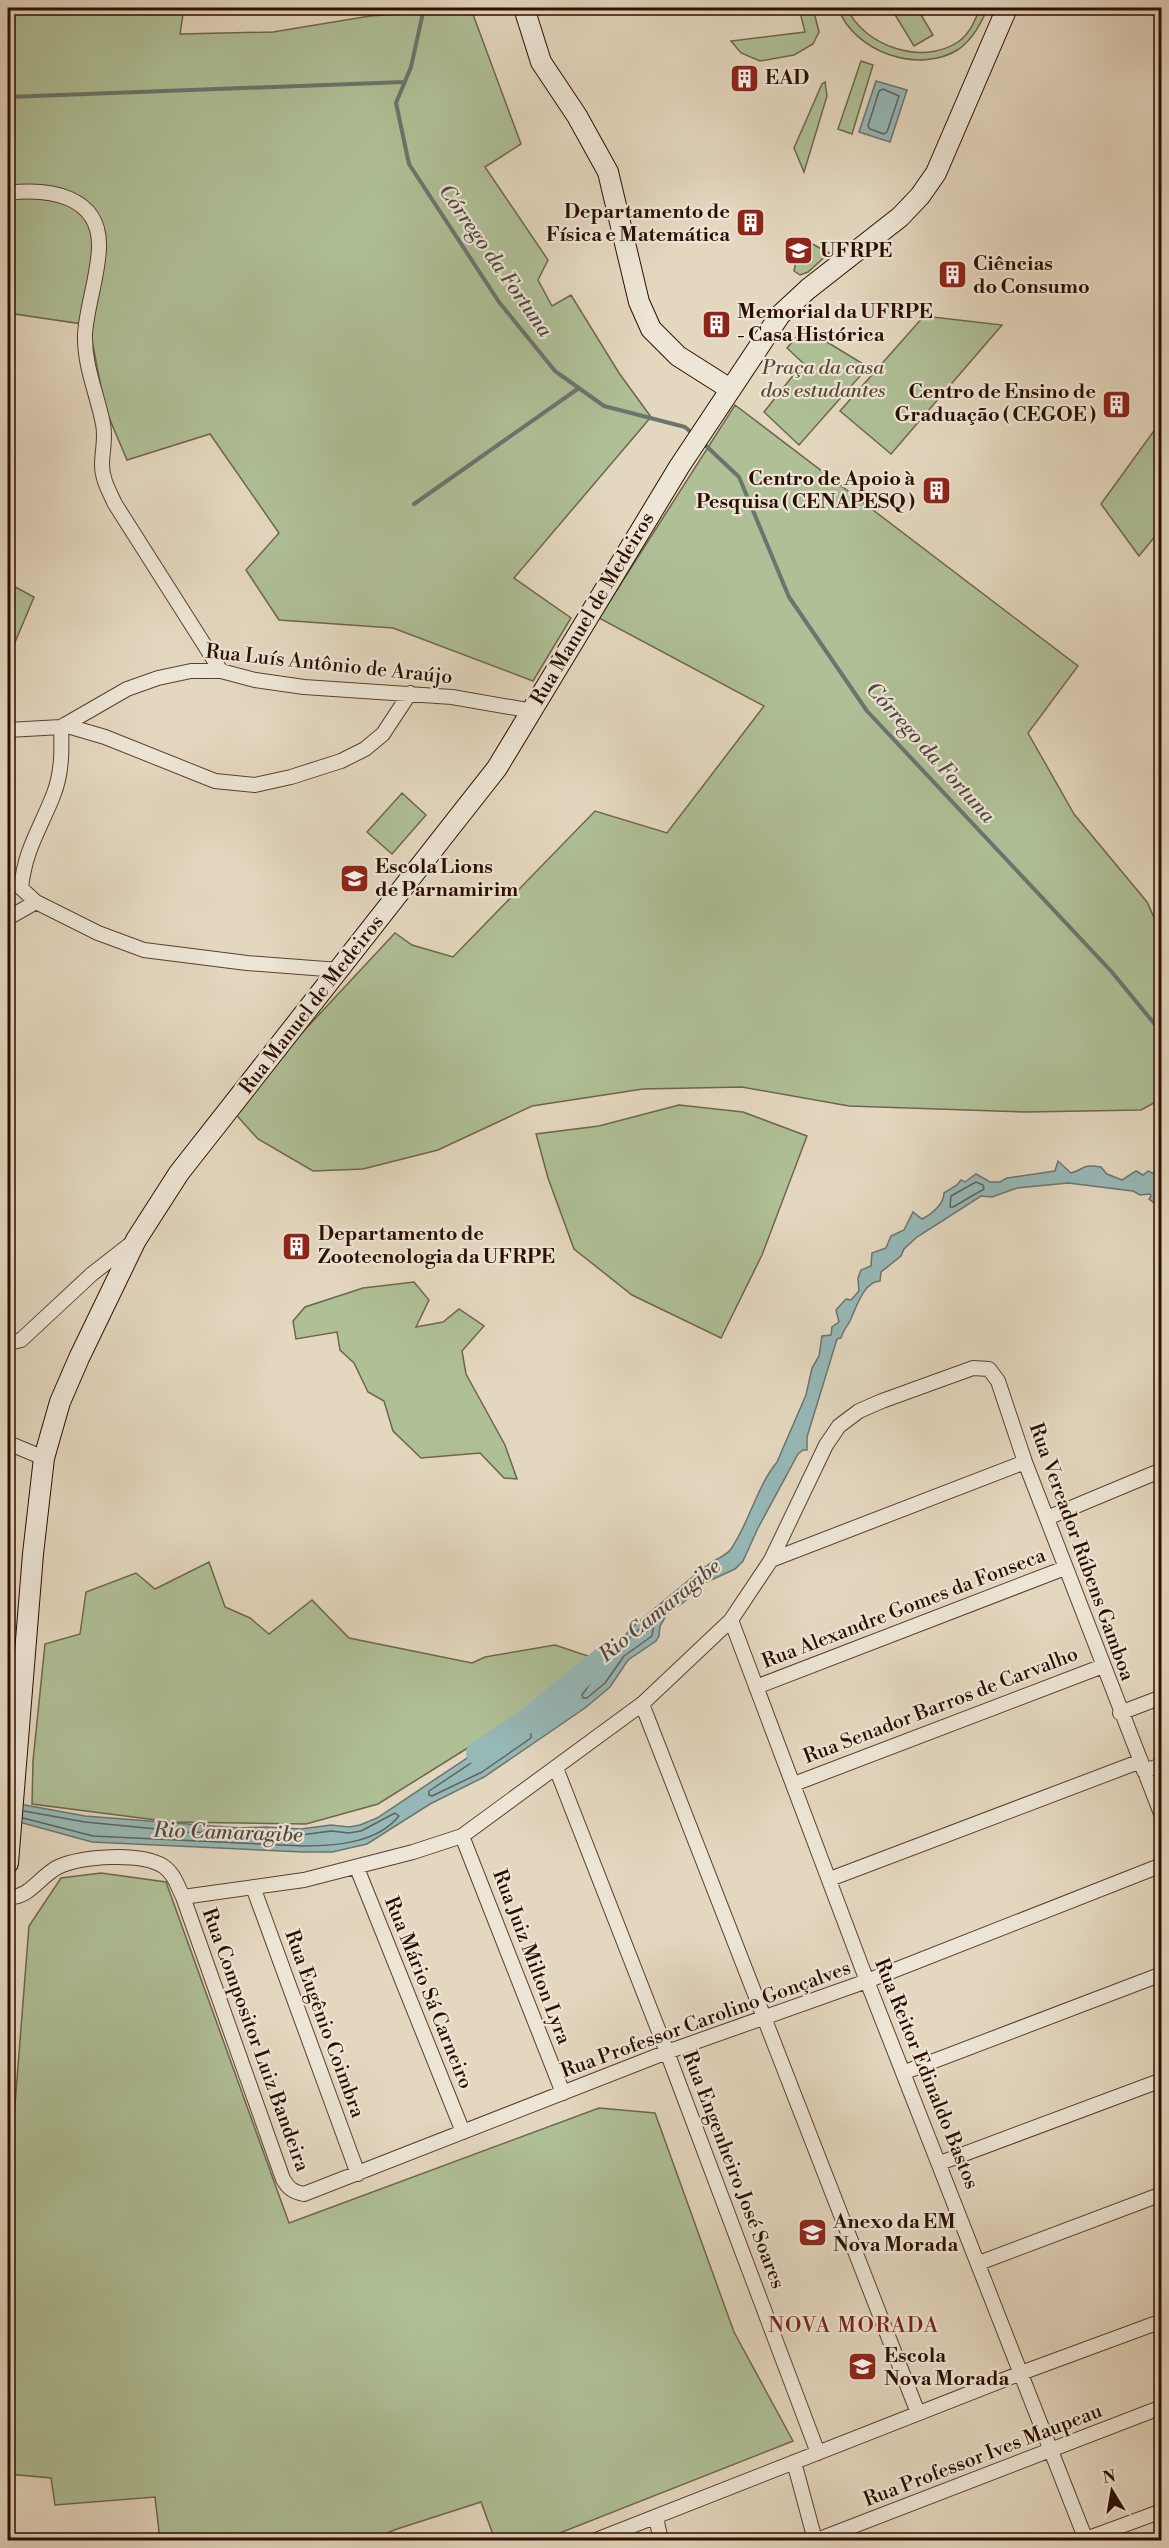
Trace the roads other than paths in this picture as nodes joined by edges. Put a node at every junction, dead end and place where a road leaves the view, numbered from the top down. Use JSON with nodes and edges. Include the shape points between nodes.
{"nodes":[{"id":1,"x":524,"y":8,"type":"edge"},
{"id":2,"x":1007,"y":8,"type":"edge"},
{"id":3,"x":8,"y":193,"type":"edge"},
{"id":4,"x":730,"y":389,"type":"junction"},
{"id":5,"x":221,"y":671,"type":"junction"},
{"id":6,"x":410,"y":693,"type":"junction"},
{"id":7,"x":533,"y":711,"type":"junction"},
{"id":8,"x":62,"y":726,"type":"junction"},
{"id":9,"x":8,"y":730,"type":"edge"},
{"id":10,"x":8,"y":881,"type":"edge"},
{"id":11,"x":21,"y":888,"type":"junction"},
{"id":12,"x":36,"y":902,"type":"junction"},
{"id":13,"x":8,"y":918,"type":"edge"},
{"id":14,"x":339,"y":970,"type":"junction"},
{"id":15,"x":136,"y":1240,"type":"junction"},
{"id":16,"x":14,"y":1342,"type":"dead end"},
{"id":17,"x":8,"y":1443,"type":"edge"},
{"id":18,"x":44,"y":1458,"type":"junction"},
{"id":19,"x":1025,"y":1461,"type":"junction"},
{"id":20,"x":1161,"y":1470,"type":"edge"},
{"id":21,"x":1047,"y":1518,"type":"junction"},
{"id":22,"x":771,"y":1560,"type":"junction"},
{"id":23,"x":1065,"y":1568,"type":"junction"},
{"id":24,"x":730,"y":1620,"type":"junction"},
{"id":25,"x":16,"y":1660,"type":"edge"},
{"id":26,"x":1103,"y":1666,"type":"junction"},
{"id":27,"x":756,"y":1687,"type":"junction"},
{"id":28,"x":1161,"y":1697,"type":"edge"},
{"id":29,"x":642,"y":1704,"type":"junction"},
{"id":30,"x":1120,"y":1713,"type":"junction"},
{"id":31,"x":1161,"y":1765,"type":"edge"},
{"id":32,"x":1142,"y":1766,"type":"junction"},
{"id":33,"x":556,"y":1768,"type":"junction"},
{"id":34,"x":794,"y":1784,"type":"junction"},
{"id":35,"x":1161,"y":1816,"type":"edge"},
{"id":36,"x":462,"y":1836,"type":"junction"},
{"id":37,"x":8,"y":1863,"type":"edge"},
{"id":38,"x":1161,"y":1864,"type":"edge"},
{"id":39,"x":357,"y":1868,"type":"junction"},
{"id":40,"x":830,"y":1879,"type":"junction"},
{"id":41,"x":253,"y":1887,"type":"junction"},
{"id":42,"x":8,"y":1897,"type":"edge"},
{"id":43,"x":183,"y":1898,"type":"junction"},
{"id":44,"x":1161,"y":1974,"type":"edge"},
{"id":45,"x":867,"y":1981,"type":"junction"},
{"id":46,"x":765,"y":2018,"type":"junction"},
{"id":47,"x":668,"y":2052,"type":"junction"},
{"id":48,"x":905,"y":2072,"type":"junction"},
{"id":49,"x":1161,"y":2080,"type":"edge"},
{"id":50,"x":563,"y":2093,"type":"junction"},
{"id":51,"x":463,"y":2132,"type":"junction"},
{"id":52,"x":940,"y":2163,"type":"junction"},
{"id":53,"x":358,"y":2174,"type":"junction"},
{"id":54,"x":296,"y":2192,"type":"joint"},
{"id":55,"x":1161,"y":2194,"type":"edge"},
{"id":56,"x":979,"y":2263,"type":"junction"},
{"id":57,"x":1161,"y":2321,"type":"edge"},
{"id":58,"x":1021,"y":2373,"type":"junction"},
{"id":59,"x":1161,"y":2408,"type":"edge"},
{"id":60,"x":918,"y":2413,"type":"junction"},
{"id":61,"x":1050,"y":2451,"type":"junction"},
{"id":62,"x":818,"y":2453,"type":"junction"},
{"id":63,"x":794,"y":2462,"type":"junction"},
{"id":64,"x":1161,"y":2511,"type":"edge"},
{"id":65,"x":656,"y":2518,"type":"junction"},
{"id":66,"x":1085,"y":2540,"type":"edge"},
{"id":67,"x":596,"y":2541,"type":"edge"},
{"id":68,"x":661,"y":2541,"type":"edge"},
{"id":69,"x":816,"y":2541,"type":"edge"}],
"edges":[{"from":1,"to":4,"type":"main road","via":[[542,62],[608,172],[639,302],[651,329],[678,356]]},
{"from":2,"to":4,"type":"main road","name":"Rua Manuel de Medeiros","via":[[936,173],[920,196],[881,234],[792,302]]},
{"from":3,"to":5,"type":"street","via":[[42,192],[69,197],[87,210],[97,228],[99,245],[85,352],[103,424],[104,478],[115,504]]},
{"from":4,"to":7,"type":"main road","name":"Rua Manuel de Medeiros","via":[[597,598]]},
{"from":5,"to":6,"type":"street","name":"Rua Luís Antônio de Araújo","via":[[304,687]]},
{"from":5,"to":8,"type":"street","name":"Rua Luís Antônio de Araújo","via":[[191,671],[158,678],[127,689]]},
{"from":6,"to":7,"type":"street","name":"Rua Luís Antônio de Araújo"},
{"from":6,"to":8,"type":"street","via":[[383,734],[365,749],[341,761],[255,785],[216,781],[105,737]]},
{"from":7,"to":14,"type":"main road","name":"Rua Manuel de Medeiros","via":[[461,816]]},
{"from":8,"to":9,"type":"street"},
{"from":8,"to":11,"type":"street","via":[[60,771],[54,795],[29,845]]},
{"from":10,"to":11,"type":"street"},
{"from":11,"to":12,"type":"street"},
{"from":12,"to":13,"type":"street"},
{"from":12,"to":14,"type":"street","via":[[98,933],[144,950]]},
{"from":14,"to":15,"type":"main road","name":"Rua Manuel de Medeiros","via":[[179,1173]]},
{"from":15,"to":16,"type":"street"},
{"from":15,"to":18,"type":"main road","name":"Rua Manuel de Medeiros","via":[[71,1375]]},
{"from":17,"to":18,"type":"street"},
{"from":18,"to":25,"type":"main road","name":"Rua Manuel de Medeiros"},
{"from":19,"to":21,"type":"street","name":"Rua Vereador Rúbens Gamboa"},
{"from":19,"to":22,"type":"street"},
{"from":19,"to":22,"type":"street","name":"Rua Vereador Rúbens Gamboa","via":[[998,1381],[989,1369],[973,1368],[882,1401],[839,1426]]},
{"from":20,"to":21,"type":"street"},
{"from":21,"to":23,"type":"street","name":"Rua Vereador Rúbens Gamboa"},
{"from":22,"to":24,"type":"street"},
{"from":23,"to":26,"type":"street","name":"Rua Vereador Rúbens Gamboa"},
{"from":23,"to":27,"type":"street","name":"Rua Alexandre Gomes da Fonseca"},
{"from":24,"to":27,"type":"street","name":"Rua Reitor Edinaldo Bastos"},
{"from":24,"to":29,"type":"street"},
{"from":25,"to":37,"type":"main road","name":"Rua Manuel de Medeiros"},
{"from":26,"to":30,"type":"street","name":"Rua Vereador Rúbens Gamboa"},
{"from":26,"to":34,"type":"street","name":"Rua Senador Barros de Carvalho"},
{"from":27,"to":34,"type":"street","name":"Rua Reitor Edinaldo Bastos"},
{"from":28,"to":30,"type":"street"},
{"from":29,"to":33,"type":"street"},
{"from":29,"to":46,"type":"street"},
{"from":30,"to":32,"type":"street","name":"Rua Vereador Rúbens Gamboa"},
{"from":31,"to":32,"type":"street"},
{"from":32,"to":35,"type":"street","name":"Rua Vereador Rúbens Gamboa"},
{"from":32,"to":40,"type":"street"},
{"from":33,"to":36,"type":"street"},
{"from":33,"to":47,"type":"street","name":"Rua Engenheiro José Soares"},
{"from":34,"to":40,"type":"street","name":"Rua Reitor Edinaldo Bastos"},
{"from":36,"to":39,"type":"street"},
{"from":36,"to":50,"type":"street","name":"Rua Juiz Milton Lyra"},
{"from":38,"to":45,"type":"street","name":"Rua Professor Carolino Gonçalves"},
{"from":39,"to":41,"type":"street"},
{"from":39,"to":51,"type":"street","name":"Rua Mário Sá Carneiro"},
{"from":40,"to":45,"type":"street","name":"Rua Reitor Edinaldo Bastos"},
{"from":41,"to":43,"type":"street"},
{"from":41,"to":53,"type":"street","name":"Rua Eugênio Coimbra"},
{"from":42,"to":43,"type":"street","name":"Rua Compositor Luiz Bandeira","via":[[24,1894],[57,1868],[104,1857],[134,1858],[162,1866],[171,1874]]},
{"from":43,"to":54,"type":"street","name":"Rua Compositor Luiz Bandeira","via":[[284,2179]]},
{"from":44,"to":48,"type":"street"},
{"from":45,"to":46,"type":"street","name":"Rua Professor Carolino Gonçalves"},
{"from":45,"to":48,"type":"street","name":"Rua Reitor Edinaldo Bastos"},
{"from":46,"to":47,"type":"street","name":"Rua Professor Carolino Gonçalves"},
{"from":46,"to":60,"type":"street"},
{"from":47,"to":50,"type":"street","name":"Rua Professor Carolino Gonçalves"},
{"from":47,"to":62,"type":"street","name":"Rua Engenheiro José Soares"},
{"from":48,"to":52,"type":"street","name":"Rua Reitor Edinaldo Bastos"},
{"from":49,"to":52,"type":"street"},
{"from":50,"to":51,"type":"street","name":"Rua Professor Carolino Gonçalves"},
{"from":51,"to":53,"type":"street","name":"Rua Professor Carolino Gonçalves"},
{"from":52,"to":56,"type":"street","name":"Rua Reitor Edinaldo Bastos"},
{"from":53,"to":54,"type":"street","name":"Rua Professor Carolino Gonçalves","via":[[304,2194]]},
{"from":55,"to":56,"type":"street"},
{"from":56,"to":58,"type":"street","name":"Rua Reitor Edinaldo Bastos"},
{"from":57,"to":58,"type":"street"},
{"from":58,"to":60,"type":"street"},
{"from":58,"to":61,"type":"street","name":"Rua Reitor Edinaldo Bastos"},
{"from":59,"to":61,"type":"street","name":"Rua Professor Ives Maupeau"},
{"from":60,"to":62,"type":"street"},
{"from":61,"to":66,"type":"street","name":"Rua Reitor Edinaldo Bastos"},
{"from":61,"to":69,"type":"street","name":"Rua Professor Ives Maupeau"},
{"from":62,"to":63,"type":"street"},
{"from":63,"to":65,"type":"street"},
{"from":63,"to":69,"type":"street"},
{"from":64,"to":66,"type":"street"},
{"from":65,"to":67,"type":"street"},
{"from":65,"to":68,"type":"street"}]}
